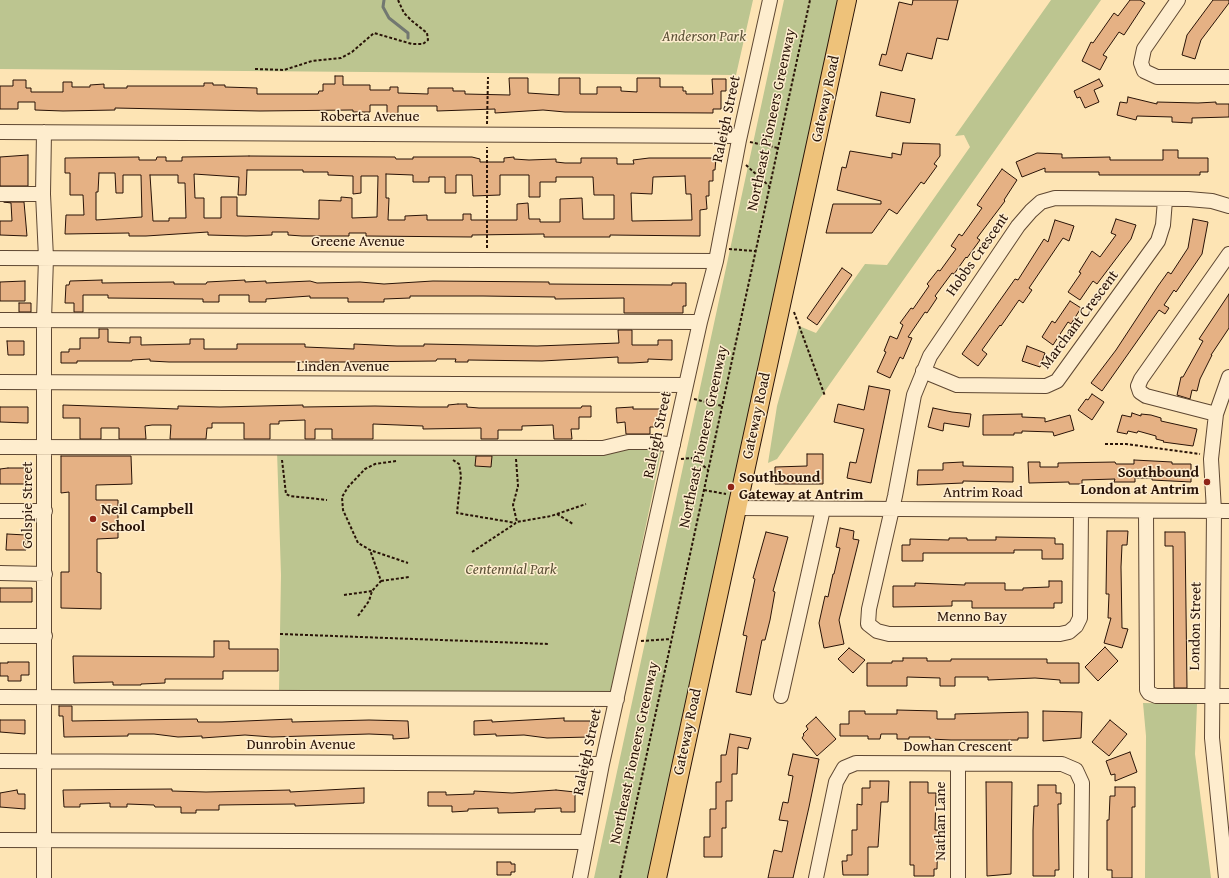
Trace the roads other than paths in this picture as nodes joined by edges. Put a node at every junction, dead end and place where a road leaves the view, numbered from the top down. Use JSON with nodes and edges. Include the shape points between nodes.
{"nodes":[{"id":1,"x":770,"y":0,"type":"edge"},
{"id":2,"x":847,"y":0,"type":"edge"},
{"id":3,"x":1178,"y":0,"type":"edge"},
{"id":4,"x":1229,"y":77,"type":"edge"},
{"id":5,"x":0,"y":132,"type":"edge"},
{"id":6,"x":44,"y":132,"type":"junction"},
{"id":7,"x":740,"y":138,"type":"junction"},
{"id":8,"x":0,"y":194,"type":"edge"},
{"id":9,"x":43,"y":194,"type":"junction"},
{"id":10,"x":1165,"y":200,"type":"junction"},
{"id":11,"x":1229,"y":206,"type":"edge"},
{"id":12,"x":1229,"y":254,"type":"edge"},
{"id":13,"x":717,"y":255,"type":"junction"},
{"id":14,"x":0,"y":258,"type":"edge"},
{"id":15,"x":46,"y":258,"type":"junction"},
{"id":16,"x":0,"y":320,"type":"edge"},
{"id":17,"x":44,"y":320,"type":"junction"},
{"id":18,"x":700,"y":322,"type":"junction"},
{"id":19,"x":923,"y":371,"type":"junction"},
{"id":20,"x":1229,"y":377,"type":"edge"},
{"id":21,"x":0,"y":382,"type":"edge"},
{"id":22,"x":45,"y":382,"type":"junction"},
{"id":23,"x":688,"y":392,"type":"junction"},
{"id":24,"x":1216,"y":414,"type":"junction"},
{"id":25,"x":0,"y":447,"type":"edge"},
{"id":26,"x":45,"y":447,"type":"junction"},
{"id":27,"x":672,"y":451,"type":"junction"},
{"id":28,"x":738,"y":502,"type":"junction"},
{"id":29,"x":823,"y":509,"type":"junction"},
{"id":30,"x":891,"y":510,"type":"junction"},
{"id":31,"x":1081,"y":510,"type":"junction"},
{"id":32,"x":0,"y":511,"type":"edge"},
{"id":33,"x":45,"y":511,"type":"junction"},
{"id":34,"x":1146,"y":511,"type":"junction"},
{"id":35,"x":1214,"y":511,"type":"junction"},
{"id":36,"x":1229,"y":511,"type":"edge"},
{"id":37,"x":0,"y":573,"type":"edge"},
{"id":38,"x":45,"y":574,"type":"junction"},
{"id":39,"x":0,"y":636,"type":"edge"},
{"id":40,"x":45,"y":636,"type":"junction"},
{"id":41,"x":781,"y":696,"type":"dead end"},
{"id":42,"x":1212,"y":696,"type":"junction"},
{"id":43,"x":1229,"y":696,"type":"edge"},
{"id":44,"x":0,"y":697,"type":"edge"},
{"id":45,"x":44,"y":697,"type":"junction"},
{"id":46,"x":617,"y":698,"type":"junction"},
{"id":47,"x":0,"y":761,"type":"edge"},
{"id":48,"x":45,"y":762,"type":"junction"},
{"id":49,"x":602,"y":764,"type":"junction"},
{"id":50,"x":958,"y":764,"type":"junction"},
{"id":51,"x":0,"y":840,"type":"edge"},
{"id":52,"x":45,"y":840,"type":"junction"},
{"id":53,"x":587,"y":842,"type":"junction"},
{"id":54,"x":44,"y":878,"type":"edge"},
{"id":55,"x":580,"y":878,"type":"edge"},
{"id":56,"x":657,"y":878,"type":"edge"},
{"id":57,"x":816,"y":878,"type":"edge"},
{"id":58,"x":958,"y":878,"type":"edge"},
{"id":59,"x":1081,"y":878,"type":"edge"},
{"id":60,"x":1226,"y":878,"type":"edge"}],
"edges":[{"from":1,"to":7,"type":"street","name":"Raleigh Street"},
{"from":2,"to":28,"type":"main road","name":"Gateway Road"},
{"from":3,"to":4,"type":"street","via":[[1144,50],[1140,63],[1144,71],[1157,77]]},
{"from":5,"to":6,"type":"street","name":"Roberta Avenue"},
{"from":6,"to":7,"type":"street","name":"Roberta Avenue"},
{"from":6,"to":9,"type":"street","name":"Golspie Street"},
{"from":7,"to":13,"type":"street","name":"Raleigh Street"},
{"from":8,"to":9,"type":"street"},
{"from":9,"to":15,"type":"street","name":"Golspie Street"},
{"from":10,"to":11,"type":"street","name":"Hobbs Crescent","via":[[1212,201]]},
{"from":10,"to":19,"type":"street","name":"Hobbs Crescent","via":[[1055,198],[1041,202],[1018,226],[930,356]]},
{"from":10,"to":19,"type":"street","name":"Marchant Crescent","via":[[1163,225],[1158,241],[1057,381],[1046,386],[957,385]]},
{"from":12,"to":24,"type":"street","via":[[1138,386],[1140,392],[1146,396]]},
{"from":13,"to":15,"type":"street","name":"Greene Avenue"},
{"from":13,"to":18,"type":"street","name":"Raleigh Street"},
{"from":14,"to":15,"type":"street","name":"Greene Avenue"},
{"from":15,"to":17,"type":"street","name":"Golspie Street"},
{"from":16,"to":17,"type":"street"},
{"from":17,"to":18,"type":"street"},
{"from":17,"to":22,"type":"street","name":"Golspie Street"},
{"from":18,"to":23,"type":"street","name":"Raleigh Street"},
{"from":19,"to":30,"type":"street","name":"Hobbs Crescent","via":[[914,395]]},
{"from":20,"to":24,"type":"street","name":"London Street"},
{"from":21,"to":22,"type":"street","name":"Linden Avenue"},
{"from":22,"to":23,"type":"street","name":"Linden Avenue"},
{"from":22,"to":26,"type":"street","name":"Golspie Street"},
{"from":23,"to":27,"type":"street","name":"Raleigh Street"},
{"from":24,"to":35,"type":"street","name":"London Street","via":[[1211,459]]},
{"from":25,"to":26,"type":"street"},
{"from":26,"to":27,"type":"street","via":[[603,448],[628,442],[653,442]]},
{"from":26,"to":33,"type":"street","name":"Golspie Street"},
{"from":27,"to":46,"type":"street","name":"Raleigh Street"},
{"from":28,"to":29,"type":"street","name":"Antrim Road"},
{"from":28,"to":56,"type":"main road","name":"Gateway Road"},
{"from":29,"to":30,"type":"street","name":"Antrim Road"},
{"from":29,"to":41,"type":"street"},
{"from":30,"to":31,"type":"street","name":"Antrim Road"},
{"from":30,"to":31,"type":"street","name":"Menno Bay","via":[[868,624],[877,631],[889,634],[1060,634],[1073,629],[1080,618]]},
{"from":31,"to":34,"type":"street","name":"Antrim Road"},
{"from":32,"to":33,"type":"street"},
{"from":33,"to":38,"type":"street","name":"Golspie Street"},
{"from":34,"to":35,"type":"street","name":"Antrim Road"},
{"from":34,"to":42,"type":"street","via":[[1147,690],[1156,696]]},
{"from":35,"to":36,"type":"street","name":"Antrim Road"},
{"from":35,"to":42,"type":"street","name":"London Street"},
{"from":37,"to":38,"type":"street"},
{"from":38,"to":40,"type":"street","name":"Golspie Street"},
{"from":39,"to":40,"type":"street"},
{"from":40,"to":45,"type":"street","name":"Golspie Street"},
{"from":42,"to":43,"type":"street"},
{"from":42,"to":60,"type":"street","name":"London Street","via":[[1212,738]]},
{"from":44,"to":45,"type":"street"},
{"from":45,"to":46,"type":"street"},
{"from":45,"to":48,"type":"street","name":"Golspie Street"},
{"from":46,"to":49,"type":"street","name":"Raleigh Street"},
{"from":47,"to":48,"type":"street","name":"Dunrobin Avenue"},
{"from":48,"to":49,"type":"street","name":"Dunrobin Avenue"},
{"from":48,"to":52,"type":"street","name":"Golspie Street"},
{"from":49,"to":53,"type":"street","name":"Raleigh Street"},
{"from":50,"to":57,"type":"street","name":"Dowhan Crescent","via":[[856,763],[844,768],[836,782]]},
{"from":50,"to":58,"type":"street","name":"Nathan Lane"},
{"from":50,"to":59,"type":"street","name":"Dowhan Crescent","via":[[1062,764],[1076,770],[1082,784]]},
{"from":51,"to":52,"type":"street"},
{"from":52,"to":53,"type":"street"},
{"from":52,"to":54,"type":"street","name":"Golspie Street"},
{"from":53,"to":55,"type":"street","name":"Raleigh Street"}]}
